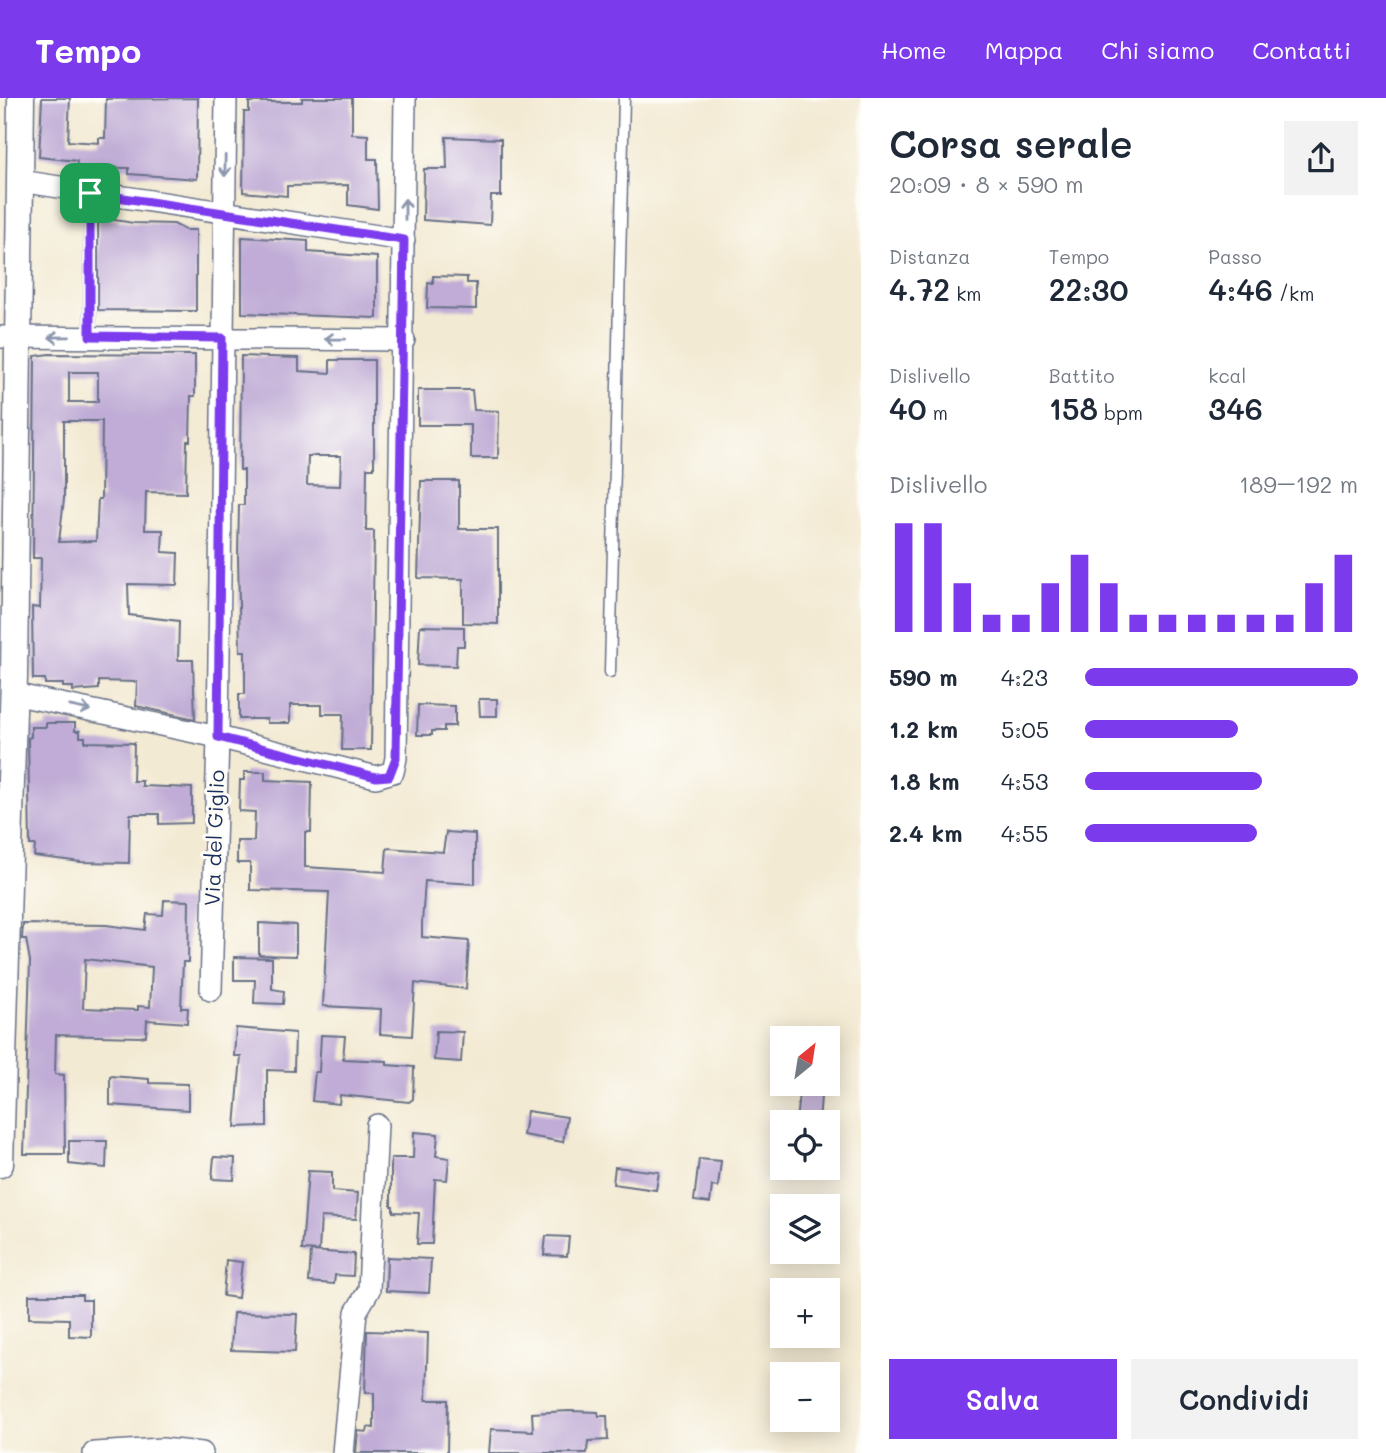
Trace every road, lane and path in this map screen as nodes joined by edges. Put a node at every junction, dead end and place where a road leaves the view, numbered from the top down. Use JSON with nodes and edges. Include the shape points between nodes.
{"nodes":[{"id":1,"x":20,"y":98,"type":"edge"},
{"id":2,"x":226,"y":98,"type":"edge"},
{"id":3,"x":405,"y":98,"type":"edge"},
{"id":4,"x":624,"y":98,"type":"edge"},
{"id":5,"x":20,"y":181,"type":"junction"},
{"id":6,"x":90,"y":193,"type":"junction"},
{"id":7,"x":224,"y":213,"type":"junction"},
{"id":8,"x":404,"y":240,"type":"junction"},
{"id":9,"x":90,"y":336,"type":"junction"},
{"id":10,"x":9,"y":337,"type":"edge"},
{"id":11,"x":222,"y":338,"type":"junction"},
{"id":12,"x":404,"y":340,"type":"junction"},
{"id":13,"x":610,"y":672,"type":"dead end"},
{"id":14,"x":9,"y":681,"type":"edge"},
{"id":15,"x":218,"y":737,"type":"junction"},
{"id":16,"x":211,"y":990,"type":"dead end"},
{"id":17,"x":377,"y":1125,"type":"dead end"},
{"id":18,"x":0,"y":1147,"type":"edge"},
{"id":19,"x":94,"y":1453,"type":"edge"},
{"id":20,"x":202,"y":1453,"type":"edge"},
{"id":21,"x":343,"y":1453,"type":"edge"}],
"edges":[{"from":1,"to":5,"type":"street"},
{"from":2,"to":7,"type":"street","name":"Via del Giglio","one_way":true},
{"from":8,"to":3,"type":"street","one_way":true},
{"from":4,"to":13,"type":"lane"},
{"from":5,"to":6,"type":"street"},
{"from":5,"to":10,"type":"street"},
{"from":6,"to":7,"type":"street"},
{"from":6,"to":9,"type":"lane"},
{"from":7,"to":8,"type":"street"},
{"from":7,"to":11,"type":"street","name":"Via del Giglio"},
{"from":8,"to":12,"type":"street"},
{"from":9,"to":10,"type":"street","one_way":true},
{"from":9,"to":11,"type":"street"},
{"from":10,"to":14,"type":"street"},
{"from":12,"to":11,"type":"street","one_way":true},
{"from":11,"to":15,"type":"street","name":"Via del Giglio"},
{"from":12,"to":15,"type":"street","via":[[395,767],[389,776],[376,777]]},
{"from":14,"to":15,"type":"street","one_way":true},
{"from":14,"to":18,"type":"street"},
{"from":15,"to":16,"type":"street","name":"Via del Giglio"},
{"from":17,"to":21,"type":"street","via":[[369,1290],[356,1312]]},
{"from":19,"to":20,"type":"street","via":[[162,1449]]}]}
